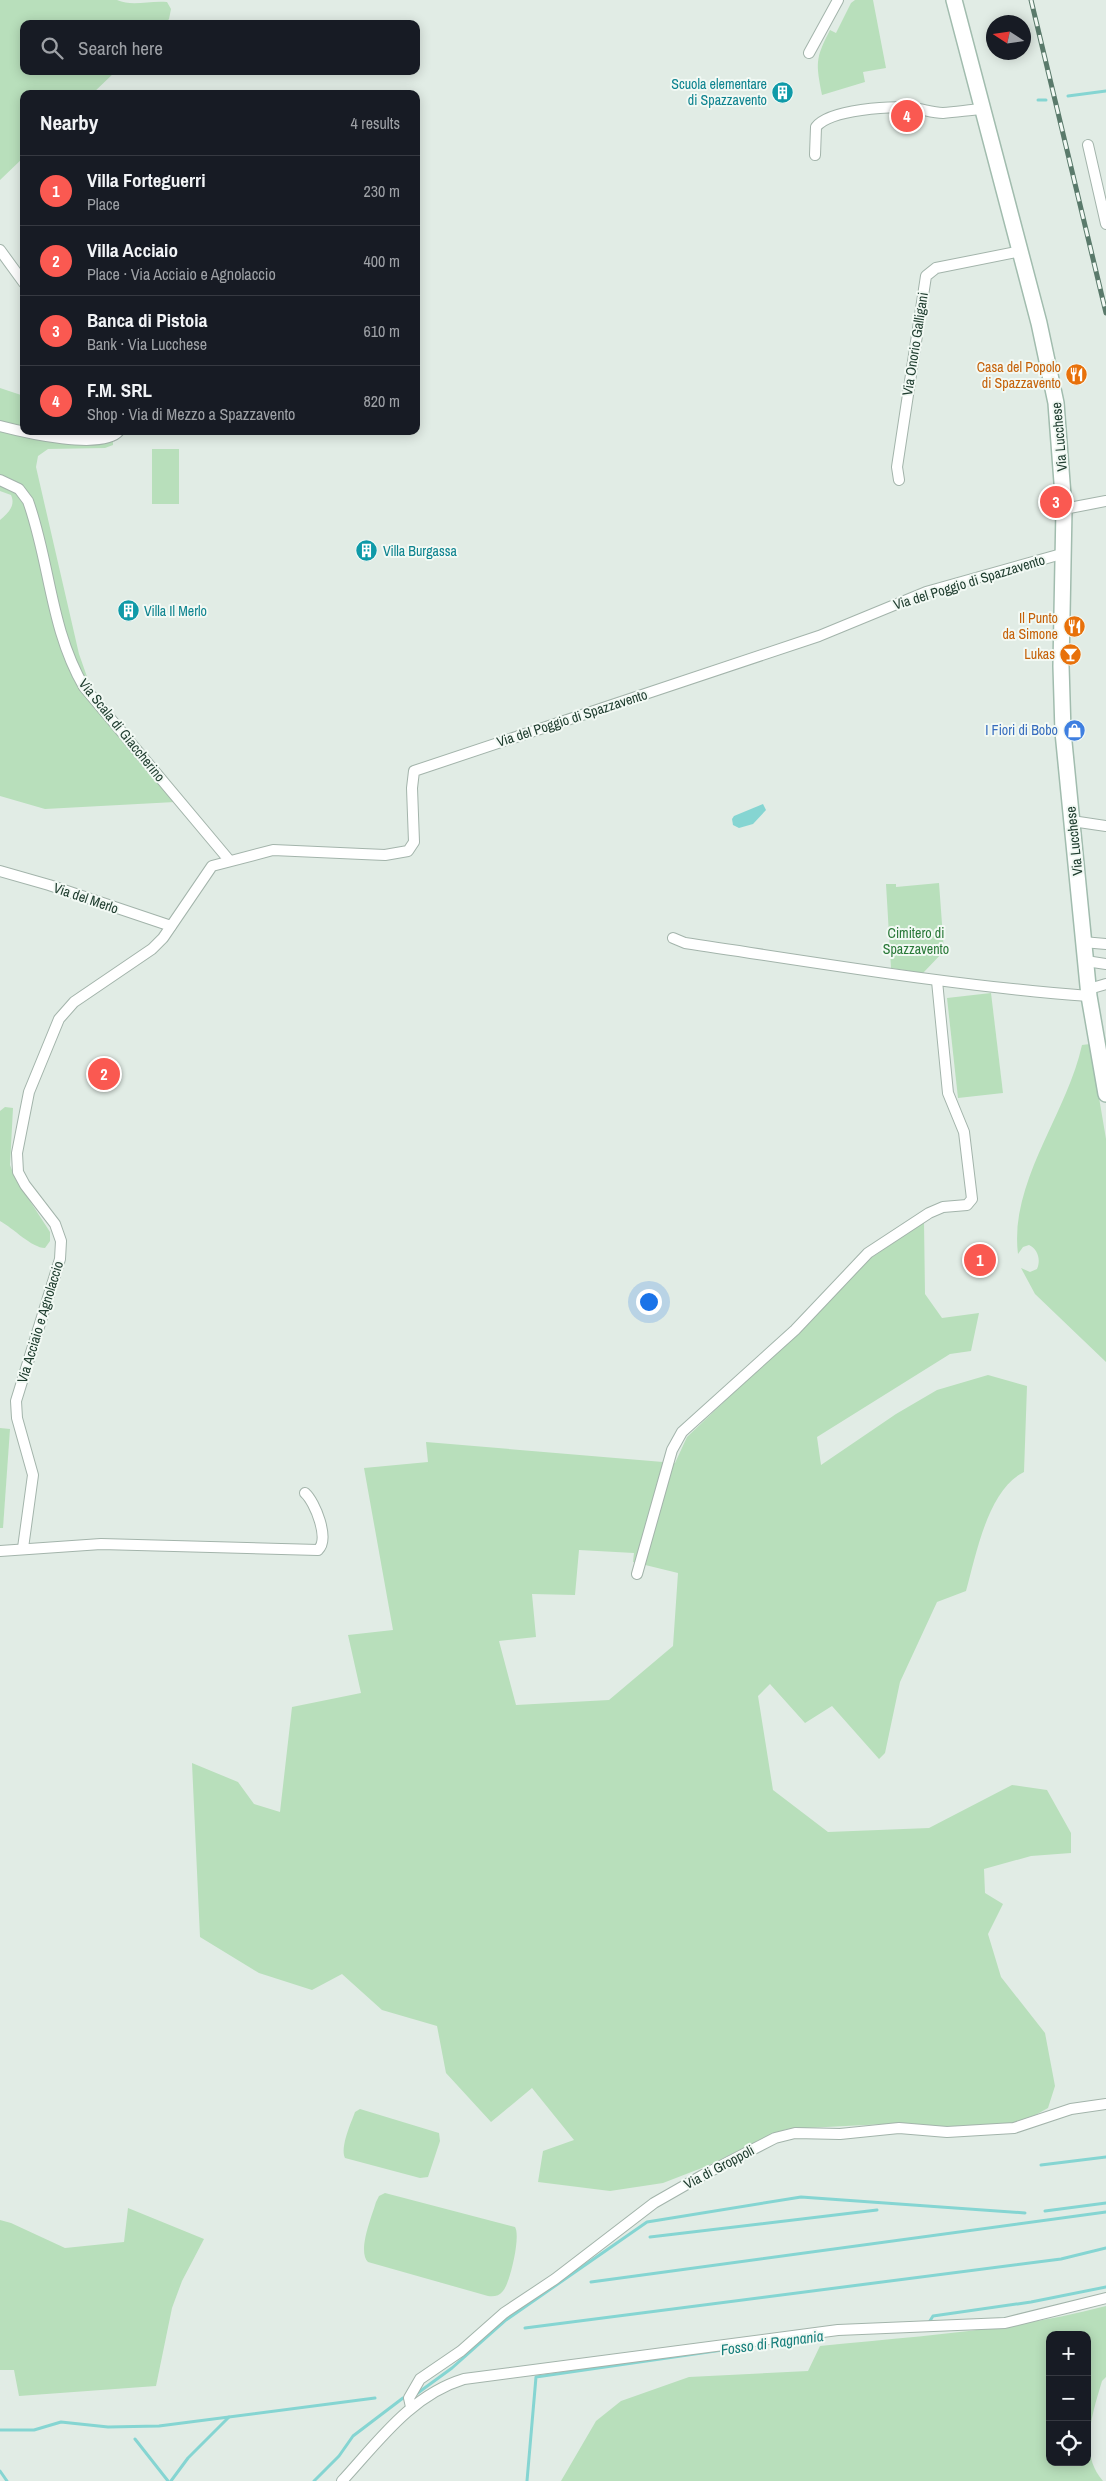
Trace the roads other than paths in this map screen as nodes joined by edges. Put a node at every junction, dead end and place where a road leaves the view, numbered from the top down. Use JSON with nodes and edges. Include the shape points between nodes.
{"nodes":[{"id":1,"x":838,"y":0,"type":"edge"},
{"id":2,"x":954,"y":0,"type":"edge"},
{"id":3,"x":809,"y":53,"type":"dead end"},
{"id":4,"x":981,"y":109,"type":"junction"},
{"id":5,"x":1088,"y":145,"type":"dead end"},
{"id":6,"x":815,"y":155,"type":"dead end"},
{"id":7,"x":1106,"y":224,"type":"edge"},
{"id":8,"x":0,"y":250,"type":"edge"},
{"id":9,"x":1021,"y":251,"type":"junction"},
{"id":10,"x":20,"y":278,"type":"edge"},
{"id":11,"x":0,"y":426,"type":"edge"},
{"id":12,"x":20,"y":430,"type":"edge"},
{"id":13,"x":45,"y":435,"type":"edge"},
{"id":14,"x":113,"y":435,"type":"edge"},
{"id":15,"x":0,"y":480,"type":"edge"},
{"id":16,"x":899,"y":480,"type":"dead end"},
{"id":17,"x":1106,"y":502,"type":"edge"},
{"id":18,"x":1064,"y":509,"type":"junction"},
{"id":19,"x":1065,"y":553,"type":"junction"},
{"id":20,"x":1072,"y":821,"type":"junction"},
{"id":21,"x":1106,"y":826,"type":"edge"},
{"id":22,"x":229,"y":860,"type":"junction"},
{"id":23,"x":0,"y":871,"type":"edge"},
{"id":24,"x":171,"y":926,"type":"junction"},
{"id":25,"x":673,"y":938,"type":"dead end"},
{"id":26,"x":1084,"y":942,"type":"junction"},
{"id":27,"x":1106,"y":944,"type":"edge"},
{"id":28,"x":1086,"y":961,"type":"junction"},
{"id":29,"x":1106,"y":964,"type":"edge"},
{"id":30,"x":937,"y":981,"type":"junction"},
{"id":31,"x":1106,"y":984,"type":"edge"},
{"id":32,"x":1089,"y":993,"type":"junction"},
{"id":33,"x":1106,"y":1094,"type":"edge"},
{"id":34,"x":305,"y":1493,"type":"dead end"},
{"id":35,"x":23,"y":1548,"type":"junction"},
{"id":36,"x":0,"y":1551,"type":"edge"},
{"id":37,"x":637,"y":1574,"type":"dead end"},
{"id":38,"x":1106,"y":2104,"type":"edge"},
{"id":39,"x":1106,"y":2298,"type":"edge"},
{"id":40,"x":410,"y":2407,"type":"junction"},
{"id":41,"x":342,"y":2481,"type":"edge"}],
"edges":[{"from":1,"to":3,"type":"street"},
{"from":2,"to":4,"type":"street","name":"Via Lucchese"},
{"from":4,"to":6,"type":"street","via":[[943,113],[910,108],[838,115],[816,127]]},
{"from":4,"to":9,"type":"street","name":"Via Lucchese"},
{"from":5,"to":7,"type":"street"},
{"from":8,"to":10,"type":"street"},
{"from":9,"to":16,"type":"street","name":"Via Onorio Galligani","via":[[936,268],[926,276],[896,468]]},
{"from":9,"to":18,"type":"street","name":"Via Lucchese","via":[[1056,404]]},
{"from":11,"to":12,"type":"street"},
{"from":13,"to":14,"type":"street","via":[[108,438]]},
{"from":15,"to":22,"type":"street","name":"Via Scala di Giaccherino","via":[[19,489],[28,501],[56,620],[84,687]]},
{"from":17,"to":18,"type":"street"},
{"from":18,"to":19,"type":"street","name":"Via Lucchese"},
{"from":19,"to":20,"type":"street","name":"Via Lucchese","via":[[1061,672]]},
{"from":19,"to":22,"type":"street","name":"Via del Poggio di Spazzavento","via":[[926,592],[819,636],[414,771],[414,842],[408,850],[362,854],[273,850]]},
{"from":20,"to":21,"type":"street"},
{"from":20,"to":26,"type":"street","name":"Via Lucchese"},
{"from":22,"to":24,"type":"street","name":"Via del Poggio di Spazzavento","via":[[209,869]]},
{"from":23,"to":24,"type":"street","name":"Via del Merlo"},
{"from":24,"to":35,"type":"street","name":"Via Acciaio e Agnolaccio","via":[[152,949],[74,1002],[58,1018],[25,1105],[17,1153],[18,1172],[55,1224],[61,1250],[16,1401],[17,1418],[33,1476]]},
{"from":25,"to":30,"type":"street","via":[[685,943]]},
{"from":26,"to":27,"type":"street"},
{"from":26,"to":28,"type":"street","name":"Via Lucchese"},
{"from":28,"to":29,"type":"street"},
{"from":28,"to":32,"type":"street","name":"Via Lucchese"},
{"from":30,"to":32,"type":"street","via":[[1011,990]]},
{"from":30,"to":37,"type":"street","via":[[948,1093],[964,1132],[972,1199],[963,1206],[949,1205],[930,1213],[868,1253],[795,1330],[682,1432],[672,1450]]},
{"from":31,"to":32,"type":"street"},
{"from":32,"to":33,"type":"street","name":"Via Lucchese"},
{"from":34,"to":35,"type":"street","via":[[314,1504],[321,1528],[322,1540],[318,1550],[101,1544]]},
{"from":35,"to":36,"type":"street"},
{"from":38,"to":40,"type":"street","name":"Via di Groppoli","via":[[1071,2109],[1014,2128],[947,2132],[894,2128],[840,2134],[795,2133],[775,2138],[654,2203],[568,2269],[509,2309],[461,2351],[420,2379],[410,2394]]},
{"from":39,"to":40,"type":"street","name":"Via di Groppoli","via":[[1005,2323],[838,2330],[464,2379]]},
{"from":40,"to":41,"type":"street","name":"Via di Groppoli"}]}
